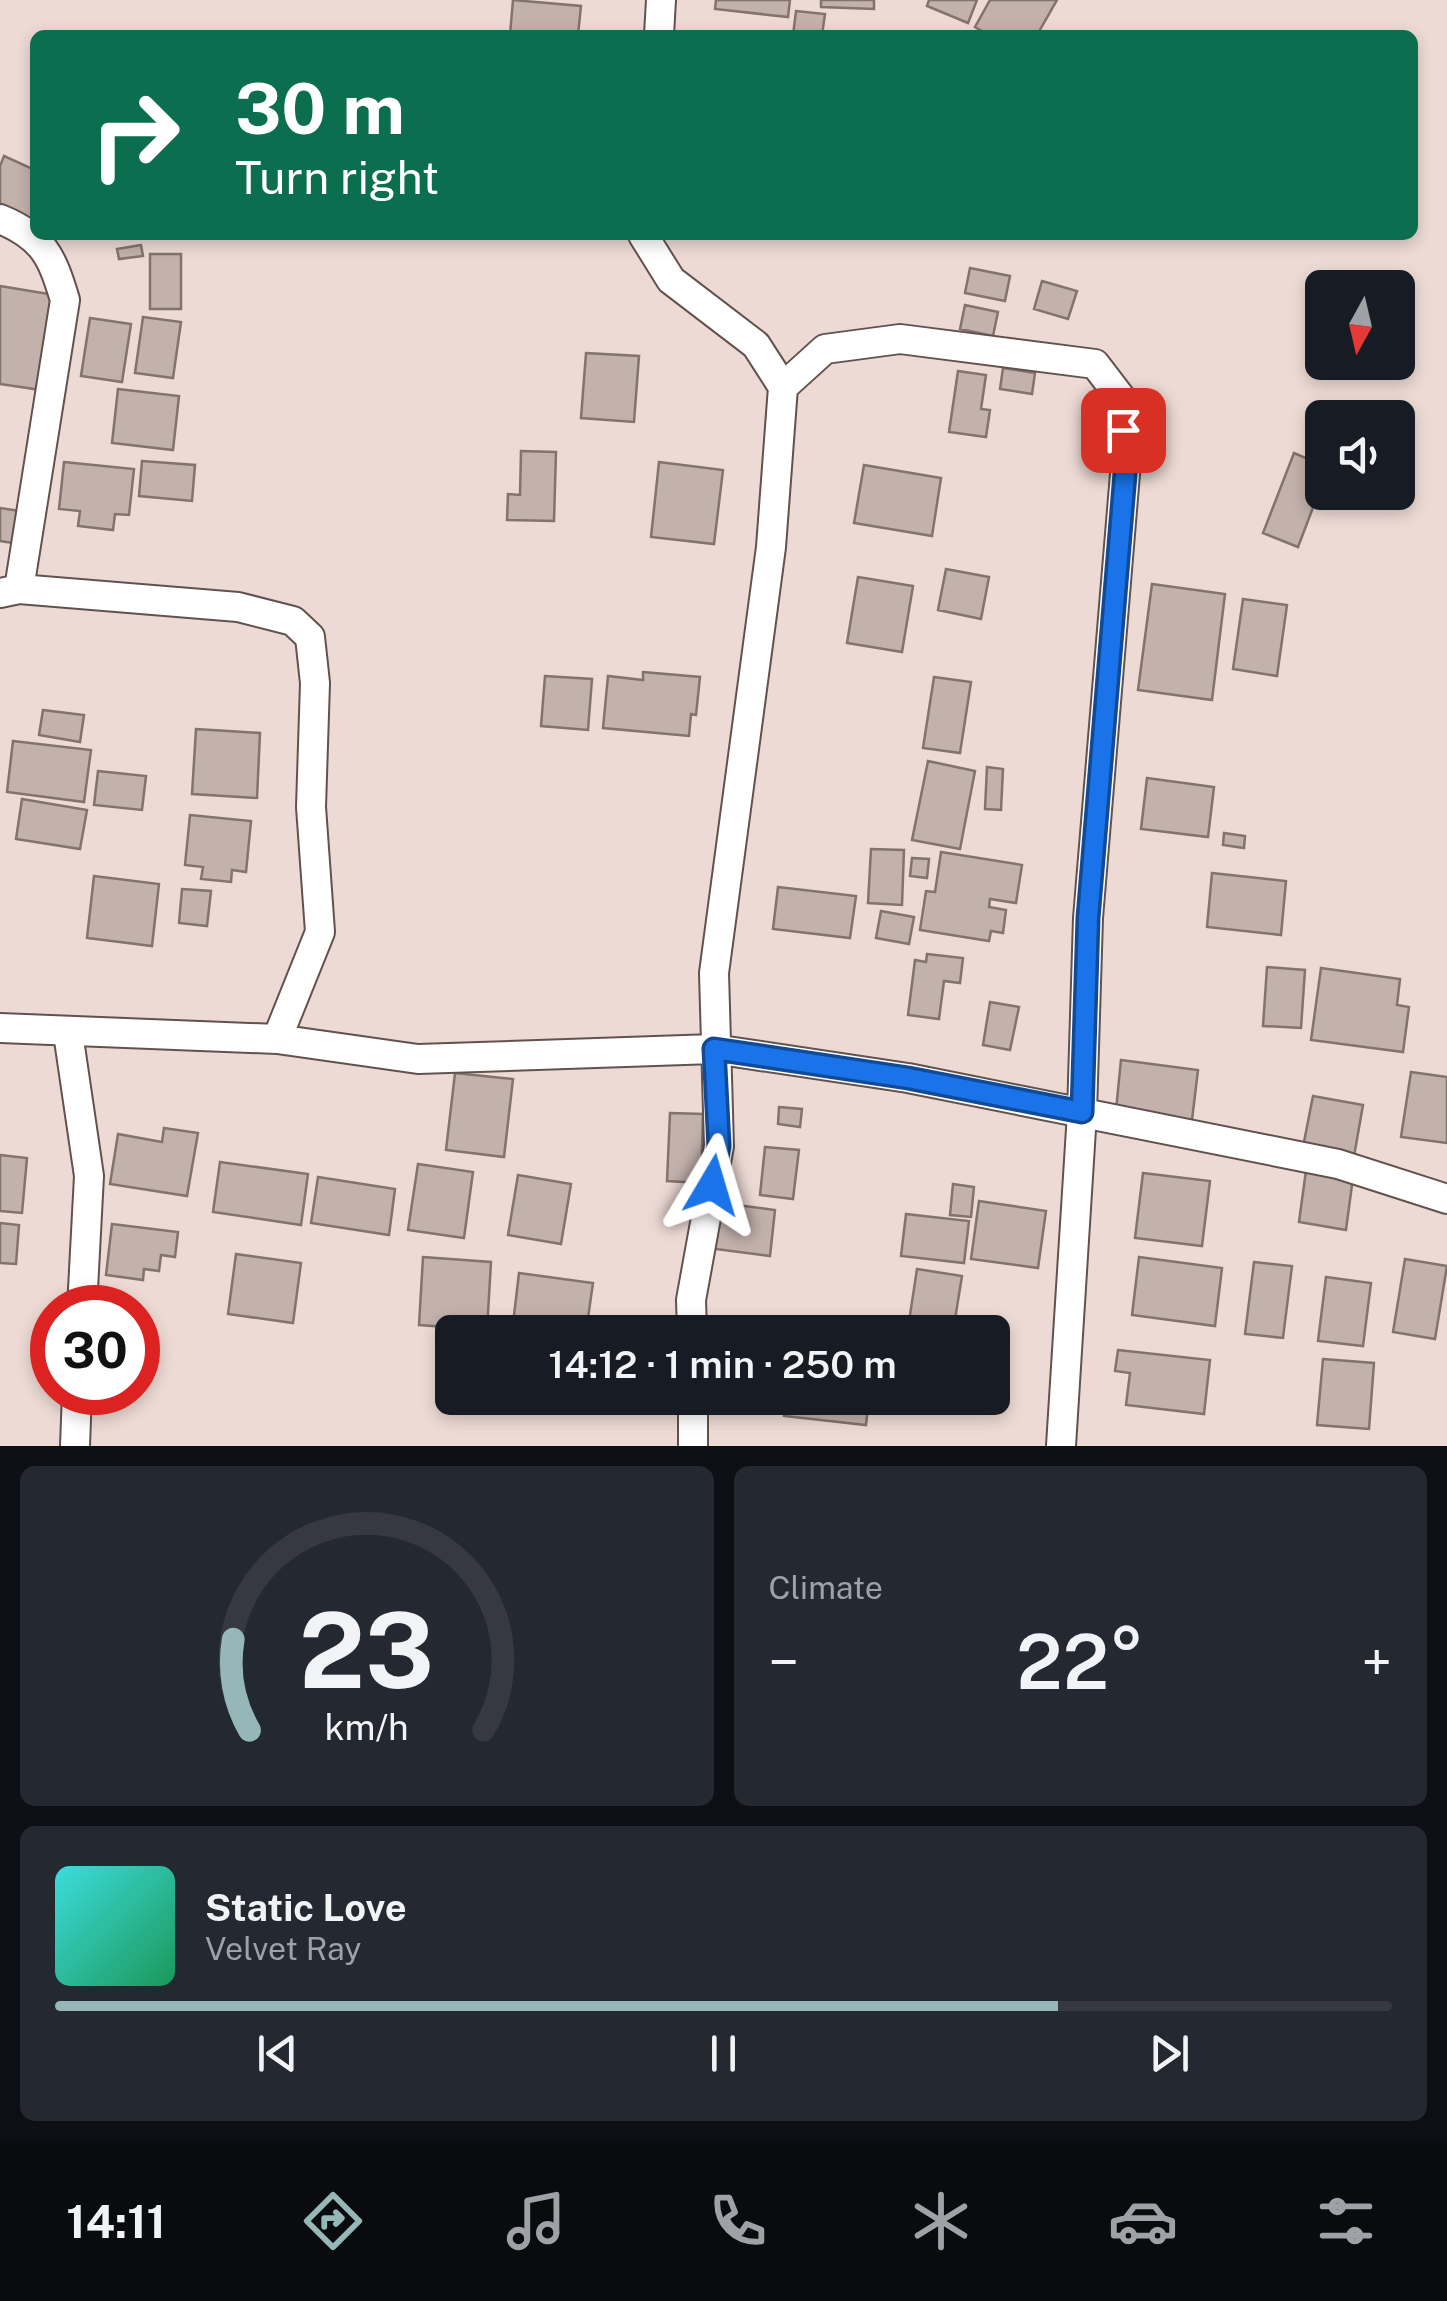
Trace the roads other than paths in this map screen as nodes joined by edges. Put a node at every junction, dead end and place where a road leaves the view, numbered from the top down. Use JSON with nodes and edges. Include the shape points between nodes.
{"nodes":[{"id":1,"x":661,"y":0,"type":"edge"},
{"id":2,"x":660,"y":30,"type":"edge"},
{"id":3,"x":0,"y":219,"type":"edge"},
{"id":4,"x":30,"y":237,"type":"edge"},
{"id":5,"x":34,"y":240,"type":"edge"},
{"id":6,"x":645,"y":240,"type":"edge"},
{"id":7,"x":783,"y":387,"type":"junction"},
{"id":8,"x":9,"y":591,"type":"edge"},
{"id":9,"x":0,"y":1028,"type":"edge"},
{"id":10,"x":68,"y":1033,"type":"junction"},
{"id":11,"x":276,"y":1039,"type":"junction"},
{"id":12,"x":714,"y":1049,"type":"junction"},
{"id":13,"x":1082,"y":1112,"type":"junction"},
{"id":14,"x":1447,"y":1199,"type":"edge"},
{"id":15,"x":83,"y":1285,"type":"edge"},
{"id":16,"x":691,"y":1315,"type":"edge"},
{"id":17,"x":76,"y":1415,"type":"edge"},
{"id":18,"x":693,"y":1415,"type":"edge"},
{"id":19,"x":75,"y":1446,"type":"edge"},
{"id":20,"x":693,"y":1446,"type":"edge"},
{"id":21,"x":1061,"y":1446,"type":"edge"}],
"edges":[{"from":1,"to":2,"type":"street"},
{"from":3,"to":4,"type":"street"},
{"from":5,"to":8,"type":"street","via":[[51,254],[65,300]]},
{"from":6,"to":7,"type":"street","via":[[671,280],[756,345]]},
{"from":7,"to":12,"type":"street","via":[[771,547],[714,972]]},
{"from":7,"to":13,"type":"street","via":[[825,348],[900,340],[1095,364],[1121,398],[1126,462],[1088,918]]},
{"from":8,"to":11,"type":"street","via":[[238,607],[292,621],[310,637],[320,932]]},
{"from":9,"to":10,"type":"street"},
{"from":10,"to":11,"type":"street"},
{"from":10,"to":15,"type":"street","via":[[89,1176]]},
{"from":11,"to":12,"type":"street","via":[[418,1059]]},
{"from":12,"to":13,"type":"street"},
{"from":12,"to":16,"type":"street","via":[[719,1146]]},
{"from":13,"to":14,"type":"street","via":[[1338,1164]]},
{"from":13,"to":21,"type":"street"},
{"from":17,"to":19,"type":"street"},
{"from":18,"to":20,"type":"street"}]}
